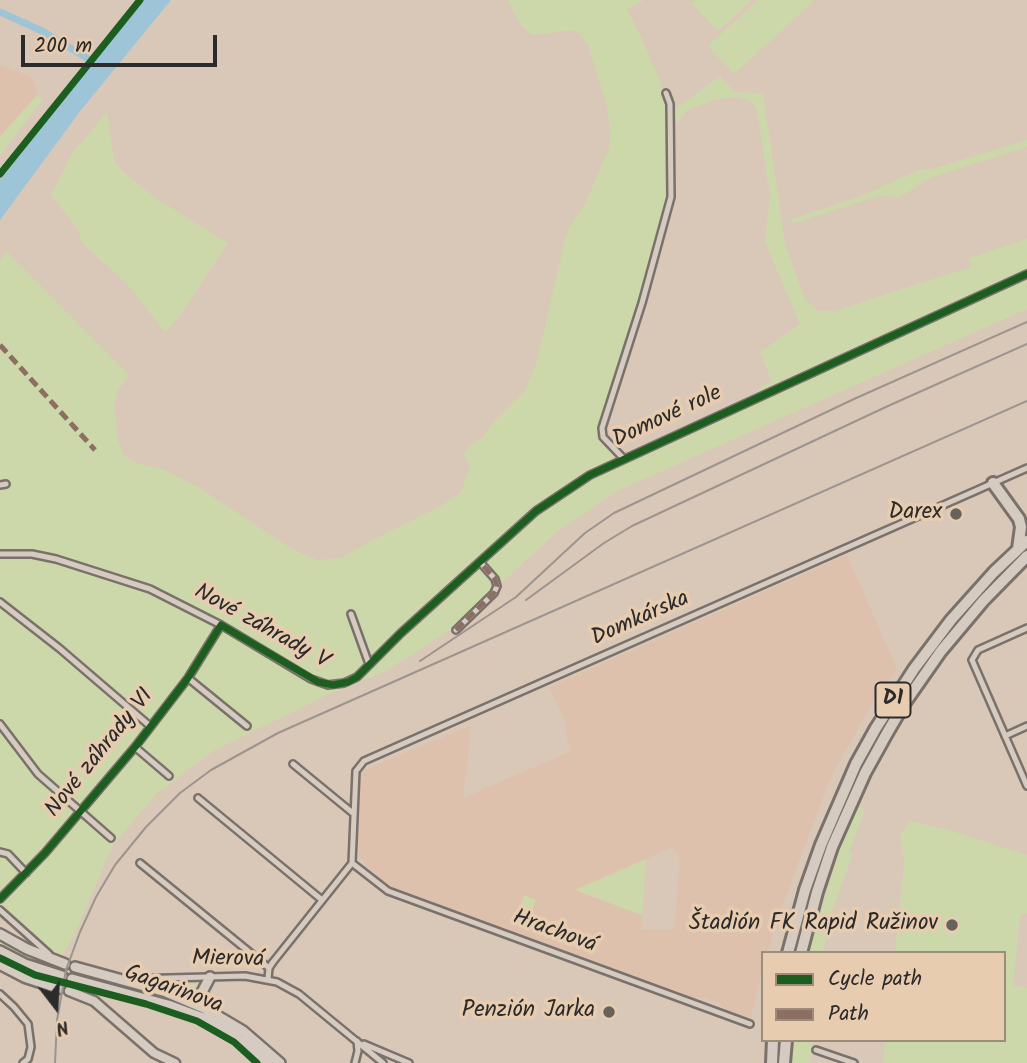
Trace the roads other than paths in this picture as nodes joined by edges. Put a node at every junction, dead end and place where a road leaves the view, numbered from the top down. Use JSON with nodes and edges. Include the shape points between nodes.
{"nodes":[{"id":1,"x":666,"y":93,"type":"dead end"},
{"id":2,"x":1027,"y":274,"type":"edge"},
{"id":3,"x":624,"y":459,"type":"junction"},
{"id":4,"x":1027,"y":468,"type":"edge"},
{"id":5,"x":995,"y":482,"type":"junction"},
{"id":6,"x":1027,"y":514,"type":"edge"},
{"id":7,"x":1027,"y":541,"type":"edge"},
{"id":8,"x":1022,"y":552,"type":"edge"},
{"id":9,"x":0,"y":554,"type":"edge"},
{"id":10,"x":480,"y":562,"type":"junction"},
{"id":11,"x":0,"y":602,"type":"edge"},
{"id":12,"x":351,"y":614,"type":"dead end"},
{"id":13,"x":221,"y":625,"type":"junction"},
{"id":14,"x":1027,"y":628,"type":"edge"},
{"id":15,"x":456,"y":630,"type":"dead end"},
{"id":16,"x":369,"y":664,"type":"junction"},
{"id":17,"x":188,"y":678,"type":"junction"},
{"id":18,"x":0,"y":724,"type":"edge"},
{"id":19,"x":150,"y":726,"type":"junction"},
{"id":20,"x":247,"y":726,"type":"dead end"},
{"id":21,"x":1027,"y":726,"type":"edge"},
{"id":22,"x":1005,"y":736,"type":"junction"},
{"id":23,"x":135,"y":747,"type":"junction"},
{"id":24,"x":293,"y":764,"type":"dead end"},
{"id":25,"x":169,"y":776,"type":"dead end"},
{"id":26,"x":1027,"y":786,"type":"edge"},
{"id":27,"x":198,"y":798,"type":"dead end"},
{"id":28,"x":80,"y":812,"type":"junction"},
{"id":29,"x":354,"y":814,"type":"junction"},
{"id":30,"x":111,"y":838,"type":"dead end"},
{"id":31,"x":0,"y":852,"type":"edge"},
{"id":32,"x":139,"y":863,"type":"dead end"},
{"id":33,"x":352,"y":863,"type":"junction"},
{"id":34,"x":26,"y":873,"type":"junction"},
{"id":35,"x":0,"y":899,"type":"edge"},
{"id":36,"x":322,"y":900,"type":"junction"},
{"id":37,"x":0,"y":910,"type":"edge"},
{"id":38,"x":0,"y":934,"type":"edge"},
{"id":39,"x":0,"y":951,"type":"edge"},
{"id":40,"x":789,"y":951,"type":"edge"},
{"id":41,"x":802,"y":951,"type":"edge"},
{"id":42,"x":65,"y":964,"type":"junction"},
{"id":43,"x":0,"y":965,"type":"edge"},
{"id":44,"x":270,"y":968,"type":"junction"},
{"id":45,"x":210,"y":976,"type":"junction"},
{"id":46,"x":120,"y":979,"type":"junction"},
{"id":47,"x":268,"y":979,"type":"junction"},
{"id":48,"x":0,"y":994,"type":"edge"},
{"id":49,"x":204,"y":1008,"type":"junction"},
{"id":50,"x":750,"y":1024,"type":"dead end"},
{"id":51,"x":357,"y":1041,"type":"junction"},
{"id":52,"x":774,"y":1042,"type":"edge"},
{"id":53,"x":786,"y":1042,"type":"edge"},
{"id":54,"x":816,"y":1050,"type":"dead end"},
{"id":55,"x":154,"y":1053,"type":"junction"},
{"id":56,"x":23,"y":1063,"type":"edge"},
{"id":57,"x":163,"y":1063,"type":"edge"},
{"id":58,"x":175,"y":1063,"type":"edge"},
{"id":59,"x":268,"y":1063,"type":"edge"},
{"id":60,"x":280,"y":1063,"type":"edge"},
{"id":61,"x":355,"y":1063,"type":"edge"},
{"id":62,"x":383,"y":1063,"type":"edge"},
{"id":63,"x":409,"y":1063,"type":"edge"},
{"id":64,"x":772,"y":1063,"type":"edge"},
{"id":65,"x":785,"y":1063,"type":"edge"},
{"id":66,"x":854,"y":1063,"type":"edge"}],
"edges":[{"from":1,"to":3,"type":"street","via":[[671,197],[602,428],[603,437]]},
{"from":2,"to":3,"type":"street","name":"Domové role"},
{"from":3,"to":10,"type":"street","name":"Domové role","via":[[556,496]]},
{"from":4,"to":5,"type":"street","name":"Domkárska"},
{"from":5,"to":6,"type":"highway"},
{"from":5,"to":8,"type":"highway","via":[[1019,519]]},
{"from":5,"to":29,"type":"street","name":"Domkárska","via":[[364,761],[356,771]]},
{"from":7,"to":8,"type":"highway","number":"D1"},
{"from":8,"to":40,"type":"highway","number":"D1","via":[[974,593],[932,644],[876,728],[821,845]]},
{"from":8,"to":41,"type":"highway","number":"D1","via":[[941,651],[865,773],[832,848]]},
{"from":9,"to":13,"type":"street","name":"Nové záhrady V","via":[[32,554],[93,569],[150,589]]},
{"from":10,"to":15,"type":"street","via":[[497,586]]},
{"from":10,"to":16,"type":"street","name":"Domové role"},
{"from":11,"to":19,"type":"street"},
{"from":12,"to":16,"type":"street","name":"Nové záhrady V"},
{"from":13,"to":16,"type":"street","name":"Nové záhrady V","via":[[323,684],[348,682]]},
{"from":13,"to":17,"type":"street","name":"Nové záhrady VI"},
{"from":14,"to":22,"type":"street","via":[[973,656],[972,664]]},
{"from":17,"to":19,"type":"street","name":"Nové záhrady VI"},
{"from":17,"to":20,"type":"street"},
{"from":18,"to":28,"type":"street","via":[[38,774]]},
{"from":19,"to":23,"type":"street","name":"Nové záhrady VI"},
{"from":21,"to":22,"type":"street"},
{"from":22,"to":26,"type":"street"},
{"from":23,"to":25,"type":"street"},
{"from":23,"to":28,"type":"street","name":"Nové záhrady VI"},
{"from":24,"to":29,"type":"street"},
{"from":27,"to":36,"type":"street"},
{"from":28,"to":30,"type":"street"},
{"from":28,"to":34,"type":"street","name":"Nové záhrady VI"},
{"from":29,"to":33,"type":"street","name":"Domkárska"},
{"from":31,"to":34,"type":"street"},
{"from":32,"to":44,"type":"street"},
{"from":33,"to":36,"type":"street"},
{"from":33,"to":50,"type":"street","name":"Hrachová","via":[[388,891]]},
{"from":34,"to":35,"type":"street","name":"Nové záhrady VI"},
{"from":36,"to":44,"type":"street"},
{"from":37,"to":42,"type":"street"},
{"from":38,"to":42,"type":"main road","name":"Gagarinova"},
{"from":39,"to":59,"type":"main road","name":"Gagarinova","via":[[67,978],[203,1018]]},
{"from":42,"to":46,"type":"main road","name":"Gagarinova"},
{"from":43,"to":55,"type":"street","via":[[25,978],[82,995]]},
{"from":44,"to":47,"type":"street"},
{"from":45,"to":46,"type":"street","name":"Mierová"},
{"from":45,"to":47,"type":"street","name":"Mierová"},
{"from":45,"to":49,"type":"main road","via":[[201,994]]},
{"from":46,"to":49,"type":"main road","name":"Gagarinova"},
{"from":47,"to":51,"type":"street","name":"Mierová","via":[[299,994]]},
{"from":48,"to":56,"type":"street","via":[[28,1024],[31,1046]]},
{"from":49,"to":60,"type":"main road","name":"Gagarinova","via":[[243,1031]]},
{"from":51,"to":61,"type":"street"},
{"from":51,"to":62,"type":"street","name":"Mierová"},
{"from":51,"to":63,"type":"street","name":"Mierová"},
{"from":52,"to":64,"type":"highway"},
{"from":53,"to":65,"type":"highway"},
{"from":54,"to":66,"type":"street"},
{"from":55,"to":57,"type":"street"},
{"from":55,"to":58,"type":"street"}]}
